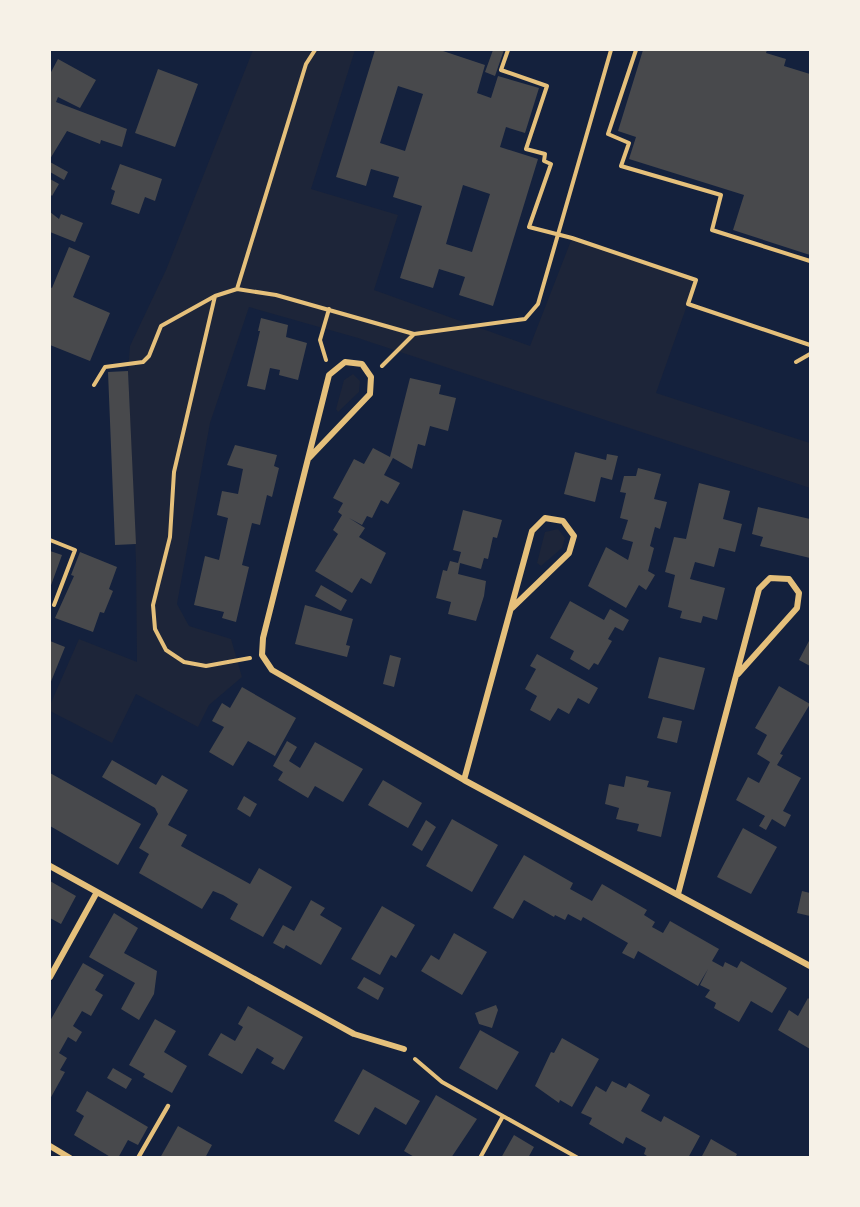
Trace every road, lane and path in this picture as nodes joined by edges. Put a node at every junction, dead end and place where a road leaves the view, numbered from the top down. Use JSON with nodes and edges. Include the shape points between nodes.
{"nodes":[{"id":1,"x":315,"y":50,"type":"edge"},
{"id":2,"x":508,"y":50,"type":"edge"},
{"id":3,"x":611,"y":50,"type":"edge"},
{"id":4,"x":636,"y":50,"type":"edge"},
{"id":5,"x":558,"y":235,"type":"junction"},
{"id":6,"x":810,"y":261,"type":"edge"},
{"id":7,"x":237,"y":289,"type":"junction"},
{"id":8,"x":214,"y":296,"type":"junction"},
{"id":9,"x":329,"y":309,"type":"junction"},
{"id":10,"x":414,"y":334,"type":"junction"},
{"id":11,"x":810,"y":345,"type":"edge"},
{"id":12,"x":810,"y":354,"type":"edge"},
{"id":13,"x":796,"y":362,"type":"dead end"},
{"id":14,"x":329,"y":375,"type":"junction"},
{"id":15,"x":371,"y":377,"type":"junction"},
{"id":16,"x":94,"y":385,"type":"dead end"},
{"id":17,"x":309,"y":458,"type":"junction"},
{"id":18,"x":50,"y":540,"type":"edge"},
{"id":19,"x":54,"y":605,"type":"dead end"},
{"id":20,"x":512,"y":608,"type":"junction"},
{"id":21,"x":262,"y":655,"type":"junction"},
{"id":22,"x":738,"y":674,"type":"junction"},
{"id":23,"x":464,"y":780,"type":"junction"},
{"id":24,"x":50,"y":866,"type":"edge"},
{"id":25,"x":97,"y":892,"type":"junction"},
{"id":26,"x":678,"y":894,"type":"junction"},
{"id":27,"x":810,"y":966,"type":"edge"},
{"id":28,"x":50,"y":977,"type":"edge"},
{"id":29,"x":404,"y":1049,"type":"joint"},
{"id":30,"x":168,"y":1106,"type":"dead end"},
{"id":31,"x":503,"y":1116,"type":"junction"},
{"id":32,"x":50,"y":1146,"type":"edge"},
{"id":33,"x":70,"y":1158,"type":"edge"},
{"id":34,"x":138,"y":1158,"type":"edge"},
{"id":35,"x":480,"y":1158,"type":"edge"},
{"id":36,"x":578,"y":1158,"type":"edge"}],
"edges":[{"from":1,"to":7,"type":"path","via":[[306,64]]},
{"from":2,"to":5,"type":"path","via":[[501,70],[547,86],[526,149],[545,154],[544,161],[551,164],[529,227]]},
{"from":3,"to":5,"type":"path"},
{"from":4,"to":6,"type":"path","via":[[608,134],[629,143],[621,166],[721,195],[712,230]]},
{"from":5,"to":10,"type":"path","via":[[538,304],[525,319]]},
{"from":5,"to":11,"type":"path","via":[[696,280],[688,304]]},
{"from":7,"to":8,"type":"path"},
{"from":7,"to":9,"type":"path"},
{"from":8,"to":16,"type":"path","via":[[161,326],[143,362],[105,367]]},
{"from":8,"to":21,"type":"path","via":[[174,472],[170,537],[153,605],[155,629],[166,650],[184,662],[206,666]]},
{"from":9,"to":10,"type":"path"},
{"from":9,"to":14,"type":"path","via":[[320,340]]},
{"from":10,"to":15,"type":"path"},
{"from":12,"to":13,"type":"path"},
{"from":14,"to":15,"type":"street","via":[[345,362],[362,364]]},
{"from":14,"to":17,"type":"street"},
{"from":15,"to":17,"type":"street","via":[[370,394]]},
{"from":17,"to":21,"type":"street"},
{"from":18,"to":19,"type":"path","via":[[75,550]]},
{"from":20,"to":20,"type":"street","via":[[569,553],[574,536],[563,521],[544,518],[532,531]]},
{"from":20,"to":23,"type":"street"},
{"from":21,"to":23,"type":"street","via":[[272,670]]},
{"from":22,"to":22,"type":"street","via":[[797,608],[799,593],[789,579],[771,578],[759,590]]},
{"from":22,"to":26,"type":"street"},
{"from":23,"to":26,"type":"street"},
{"from":24,"to":25,"type":"street"},
{"from":25,"to":28,"type":"street"},
{"from":25,"to":29,"type":"street","via":[[354,1034]]},
{"from":26,"to":27,"type":"street"},
{"from":29,"to":31,"type":"path","via":[[442,1082]]},
{"from":30,"to":34,"type":"lane"},
{"from":31,"to":35,"type":"path"},
{"from":31,"to":36,"type":"path"},
{"from":32,"to":33,"type":"street"}]}
